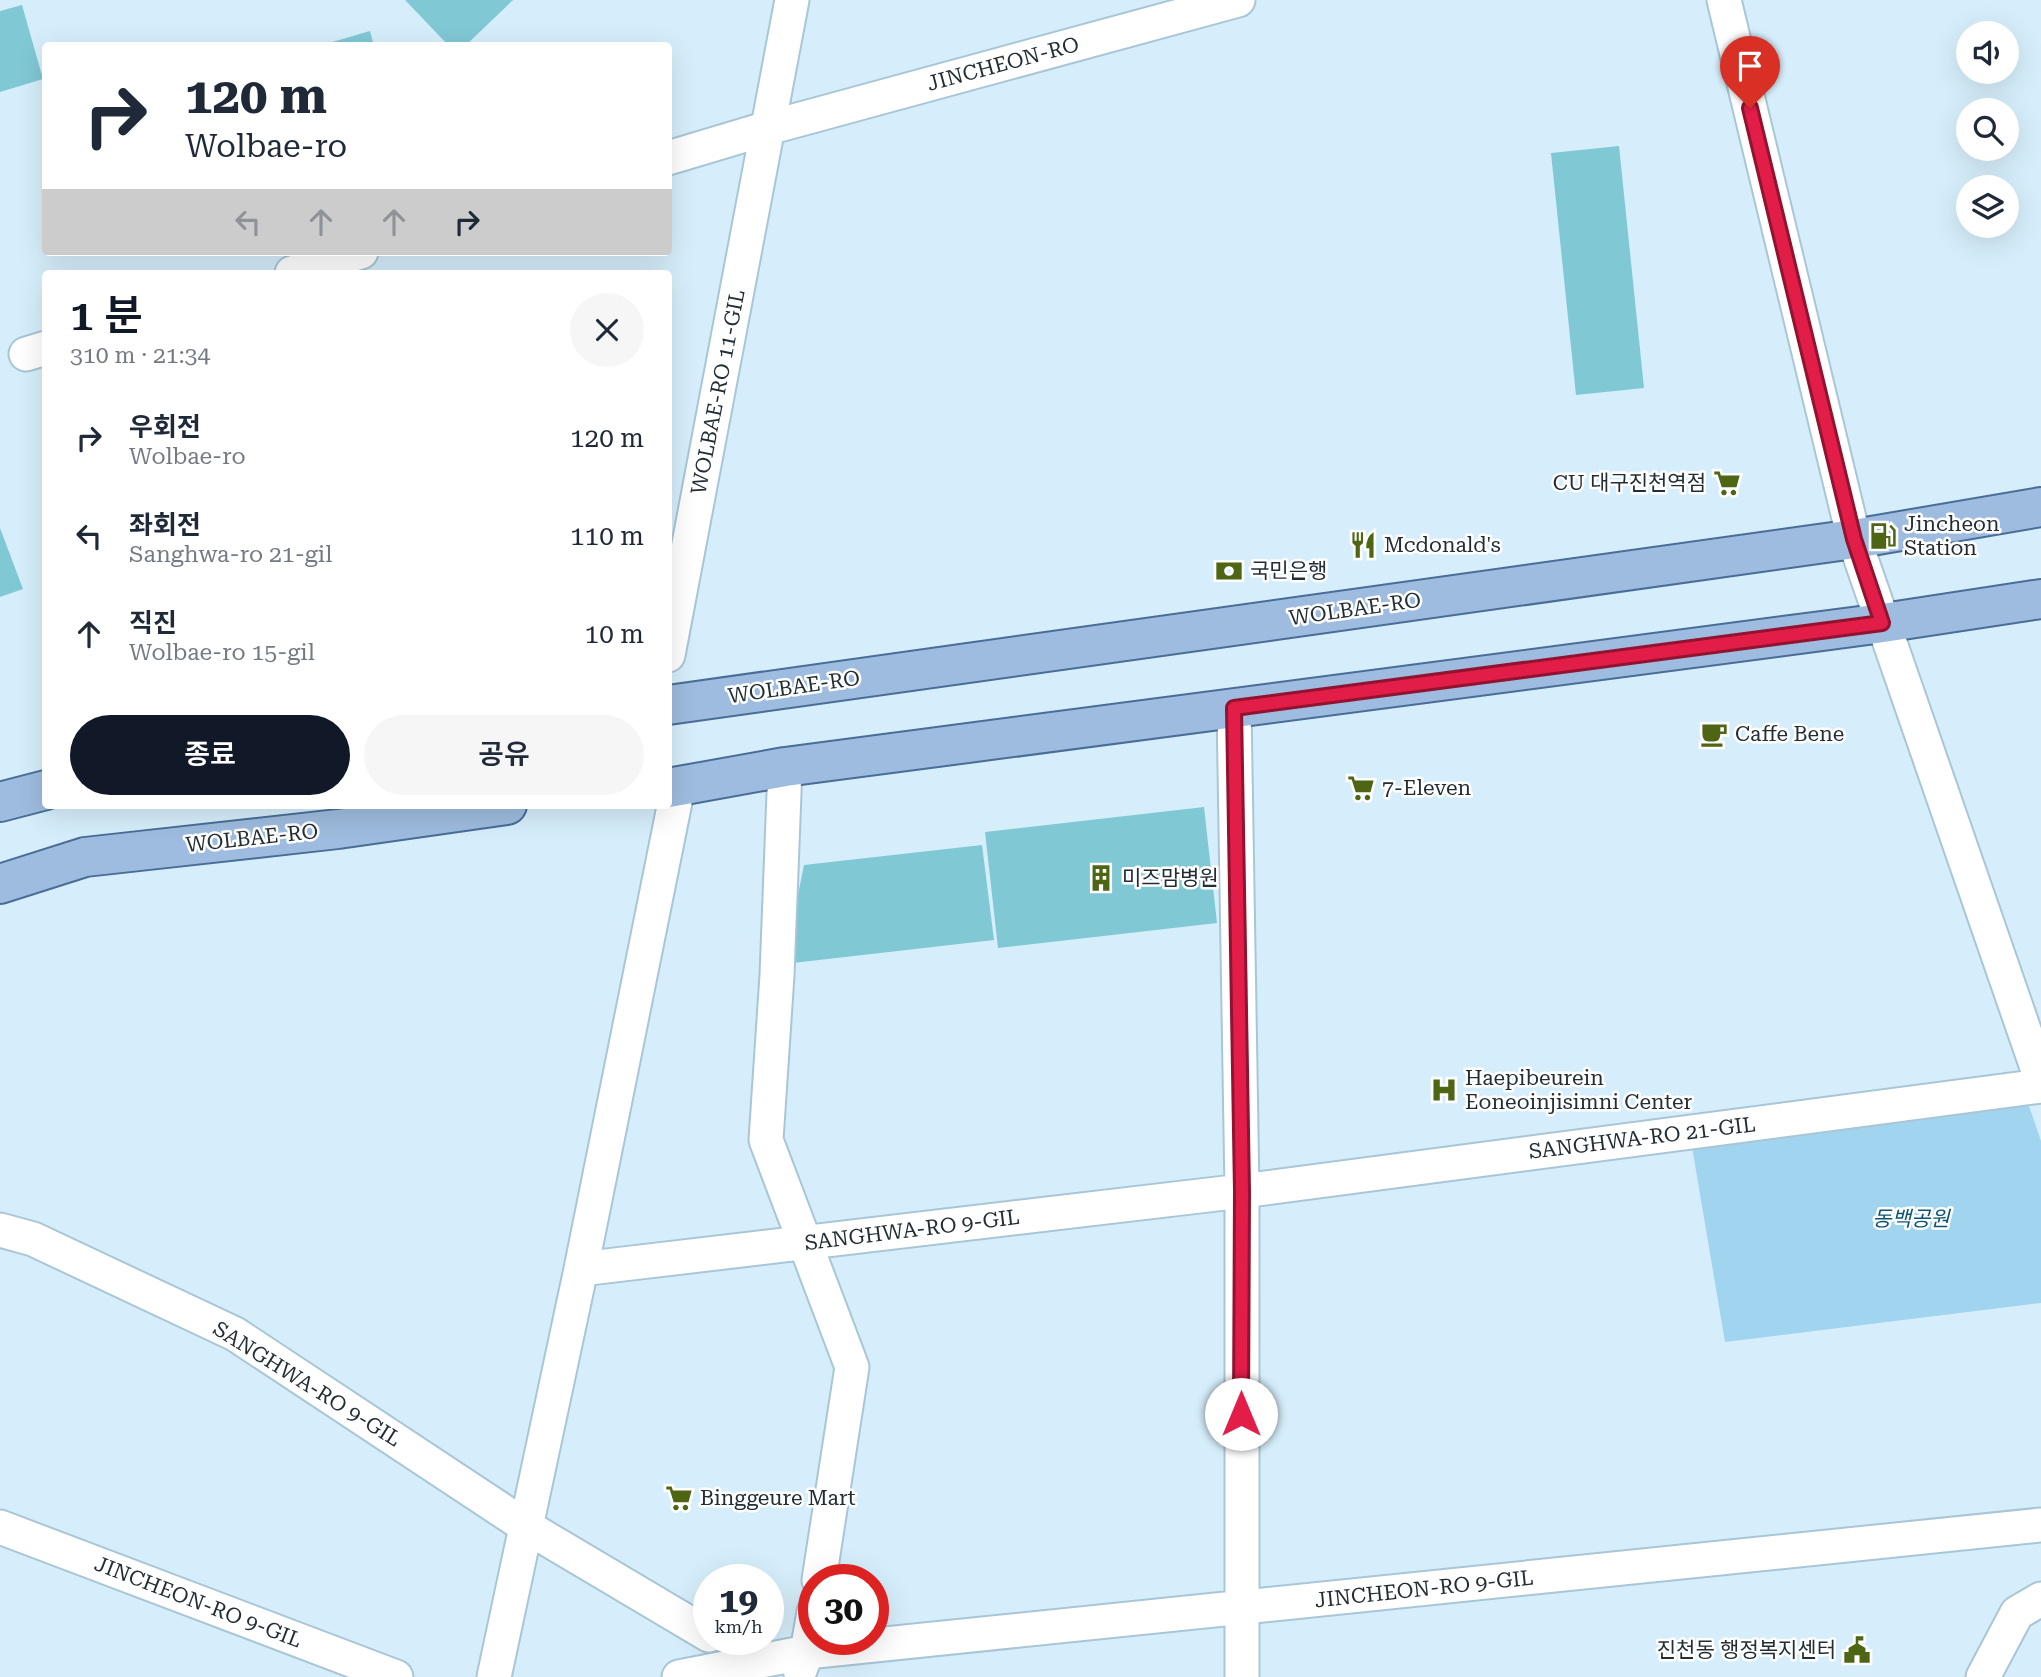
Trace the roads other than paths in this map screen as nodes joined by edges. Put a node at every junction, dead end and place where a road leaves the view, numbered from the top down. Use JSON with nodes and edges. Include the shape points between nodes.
{"nodes":[{"id":1,"x":792,"y":0,"type":"edge"},
{"id":2,"x":1238,"y":0,"type":"edge"},
{"id":3,"x":1724,"y":0,"type":"edge"},
{"id":4,"x":768,"y":128,"type":"junction"},
{"id":5,"x":672,"y":158,"type":"edge"},
{"id":6,"x":348,"y":256,"type":"edge"},
{"id":7,"x":302,"y":270,"type":"edge"},
{"id":8,"x":2041,"y":508,"type":"edge"},
{"id":9,"x":1854,"y":539,"type":"junction"},
{"id":10,"x":2041,"y":599,"type":"edge"},
{"id":11,"x":1882,"y":623,"type":"junction"},
{"id":12,"x":672,"y":634,"type":"edge"},
{"id":13,"x":672,"y":704,"type":"edge"},
{"id":14,"x":1234,"y":708,"type":"junction"},
{"id":15,"x":785,"y":767,"type":"junction"},
{"id":16,"x":673,"y":788,"type":"edge"},
{"id":17,"x":42,"y":791,"type":"edge"},
{"id":18,"x":0,"y":802,"type":"edge"},
{"id":19,"x":479,"y":809,"type":"edge"},
{"id":20,"x":669,"y":809,"type":"edge"},
{"id":21,"x":0,"y":884,"type":"edge"},
{"id":22,"x":2041,"y":1079,"type":"edge"},
{"id":23,"x":2041,"y":1086,"type":"edge"},
{"id":24,"x":1242,"y":1191,"type":"junction"},
{"id":25,"x":0,"y":1230,"type":"edge"},
{"id":26,"x":804,"y":1242,"type":"junction"},
{"id":27,"x":582,"y":1269,"type":"junction"},
{"id":28,"x":2041,"y":1525,"type":"edge"},
{"id":29,"x":0,"y":1527,"type":"edge"},
{"id":30,"x":527,"y":1527,"type":"junction"},
{"id":31,"x":821,"y":1564,"type":"edge"},
{"id":32,"x":2041,"y":1599,"type":"edge"},
{"id":33,"x":1241,"y":1609,"type":"junction"},
{"id":34,"x":693,"y":1626,"type":"edge"},
{"id":35,"x":743,"y":1655,"type":"edge"},
{"id":36,"x":757,"y":1663,"type":"junction"},
{"id":37,"x":802,"y":1665,"type":"edge"},
{"id":38,"x":396,"y":1677,"type":"edge"},
{"id":39,"x":494,"y":1677,"type":"edge"},
{"id":40,"x":679,"y":1677,"type":"edge"},
{"id":41,"x":1242,"y":1677,"type":"edge"},
{"id":42,"x":1983,"y":1677,"type":"edge"}],
"edges":[{"from":1,"to":4,"type":"street","name":"WOLBAE-RO 11-GIL"},
{"from":2,"to":4,"type":"street","name":"JINCHEON-RO"},
{"from":3,"to":9,"type":"street"},
{"from":4,"to":5,"type":"street"},
{"from":4,"to":12,"type":"street","name":"WOLBAE-RO 11-GIL"},
{"from":6,"to":7,"type":"street"},
{"from":8,"to":9,"type":"main road","name":"WOLBAE-RO"},
{"from":9,"to":11,"type":"street"},
{"from":9,"to":13,"type":"main road","name":"WOLBAE-RO"},
{"from":10,"to":11,"type":"main road"},
{"from":11,"to":14,"type":"main road"},
{"from":11,"to":22,"type":"street"},
{"from":14,"to":15,"type":"main road"},
{"from":14,"to":24,"type":"street"},
{"from":15,"to":16,"type":"main road"},
{"from":15,"to":26,"type":"street","via":[[766,1140]]},
{"from":17,"to":18,"type":"main road"},
{"from":19,"to":21,"type":"main road","name":"WOLBAE-RO","via":[[85,857]]},
{"from":20,"to":27,"type":"street"},
{"from":23,"to":24,"type":"street","name":"SANGHWA-RO 21-GIL"},
{"from":24,"to":26,"type":"street","name":"SANGHWA-RO 9-GIL"},
{"from":24,"to":33,"type":"street"},
{"from":25,"to":30,"type":"street","name":"SANGHWA-RO 9-GIL","via":[[33,1239],[235,1334]]},
{"from":26,"to":27,"type":"street","name":"SANGHWA-RO 9-GIL"},
{"from":26,"to":31,"type":"street","via":[[852,1367]]},
{"from":27,"to":30,"type":"street"},
{"from":28,"to":33,"type":"street","name":"JINCHEON-RO 9-GIL"},
{"from":29,"to":38,"type":"street","name":"JINCHEON-RO 9-GIL"},
{"from":30,"to":34,"type":"street","name":"SANGHWA-RO 9-GIL"},
{"from":30,"to":39,"type":"street"},
{"from":32,"to":42,"type":"street","via":[[2017,1613]]},
{"from":33,"to":37,"type":"street","name":"JINCHEON-RO 9-GIL"},
{"from":33,"to":41,"type":"street"},
{"from":35,"to":36,"type":"street"},
{"from":36,"to":37,"type":"street","name":"JINCHEON-RO 9-GIL"},
{"from":36,"to":40,"type":"street","name":"JINCHEON-RO 9-GIL"}]}
